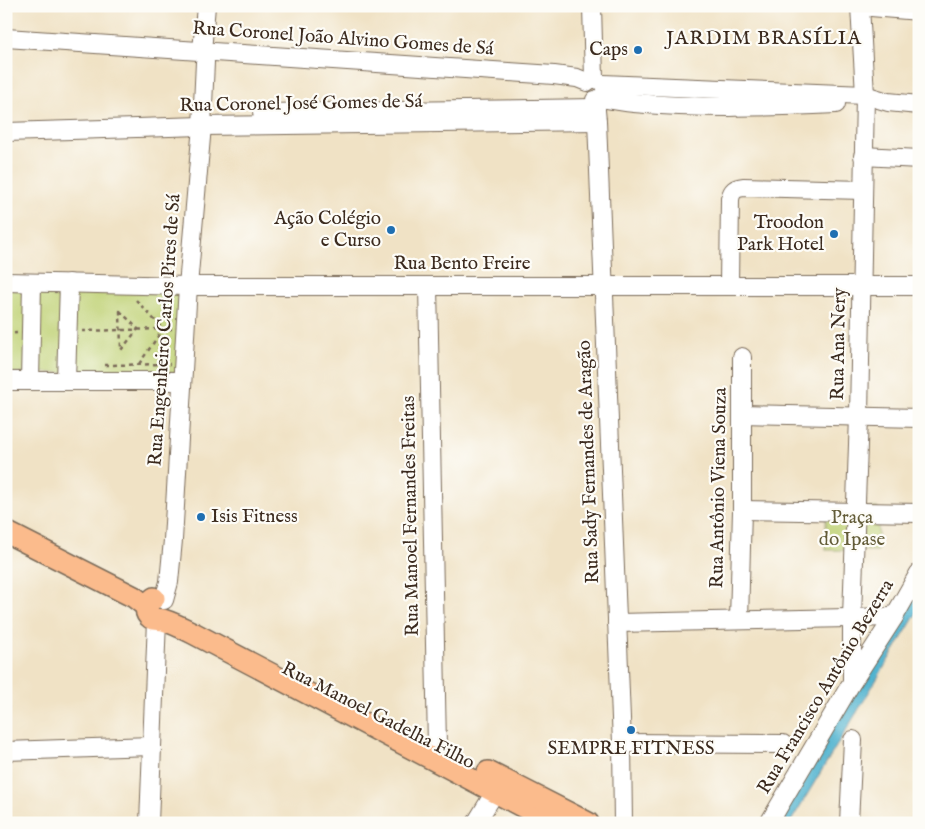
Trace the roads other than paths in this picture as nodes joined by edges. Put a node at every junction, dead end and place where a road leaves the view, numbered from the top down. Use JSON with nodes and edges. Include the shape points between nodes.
{"nodes":[{"id":1,"x":206,"y":6,"type":"edge"},
{"id":2,"x":592,"y":6,"type":"edge"},
{"id":3,"x":860,"y":6,"type":"edge"},
{"id":4,"x":919,"y":11,"type":"edge"},
{"id":5,"x":6,"y":38,"type":"edge"},
{"id":6,"x":74,"y":48,"type":"junction"},
{"id":7,"x":6,"y":49,"type":"edge"},
{"id":8,"x":200,"y":56,"type":"junction"},
{"id":9,"x":595,"y":96,"type":"junction"},
{"id":10,"x":864,"y":99,"type":"junction"},
{"id":11,"x":919,"y":105,"type":"edge"},
{"id":12,"x":6,"y":120,"type":"edge"},
{"id":13,"x":202,"y":120,"type":"junction"},
{"id":14,"x":6,"y":132,"type":"edge"},
{"id":15,"x":864,"y":156,"type":"junction"},
{"id":16,"x":919,"y":159,"type":"edge"},
{"id":17,"x":863,"y":190,"type":"junction"},
{"id":18,"x":6,"y":282,"type":"edge"},
{"id":19,"x":32,"y":283,"type":"junction"},
{"id":20,"x":69,"y":283,"type":"junction"},
{"id":21,"x":603,"y":285,"type":"junction"},
{"id":22,"x":861,"y":285,"type":"junction"},
{"id":23,"x":188,"y":286,"type":"junction"},
{"id":24,"x":428,"y":286,"type":"junction"},
{"id":25,"x":729,"y":286,"type":"junction"},
{"id":26,"x":919,"y":286,"type":"edge"},
{"id":27,"x":742,"y":357,"type":"dead end"},
{"id":28,"x":6,"y":381,"type":"edge"},
{"id":29,"x":30,"y":381,"type":"junction"},
{"id":30,"x":66,"y":382,"type":"junction"},
{"id":31,"x":182,"y":382,"type":"junction"},
{"id":32,"x":742,"y":414,"type":"junction"},
{"id":33,"x":859,"y":416,"type":"junction"},
{"id":34,"x":919,"y":418,"type":"edge"},
{"id":35,"x":742,"y":510,"type":"junction"},
{"id":36,"x":855,"y":512,"type":"junction"},
{"id":37,"x":919,"y":513,"type":"edge"},
{"id":38,"x":6,"y":532,"type":"edge"},
{"id":39,"x":919,"y":573,"type":"edge"},
{"id":40,"x":155,"y":607,"type":"junction"},
{"id":41,"x":852,"y":617,"type":"junction"},
{"id":42,"x":894,"y":617,"type":"junction"},
{"id":43,"x":739,"y":620,"type":"junction"},
{"id":44,"x":617,"y":623,"type":"junction"},
{"id":45,"x":852,"y":682,"type":"junction"},
{"id":46,"x":853,"y":740,"type":"dead end"},
{"id":47,"x":622,"y":743,"type":"junction"},
{"id":48,"x":783,"y":744,"type":"dead end"},
{"id":49,"x":151,"y":746,"type":"junction"},
{"id":50,"x":437,"y":746,"type":"junction"},
{"id":51,"x":6,"y":751,"type":"edge"},
{"id":52,"x":495,"y":792,"type":"junction"},
{"id":53,"x":150,"y":822,"type":"edge"},
{"id":54,"x":476,"y":823,"type":"edge"},
{"id":55,"x":554,"y":823,"type":"edge"},
{"id":56,"x":588,"y":823,"type":"edge"},
{"id":57,"x":623,"y":823,"type":"edge"},
{"id":58,"x":768,"y":823,"type":"edge"},
{"id":59,"x":849,"y":823,"type":"edge"}],
"edges":[{"from":1,"to":8,"type":"street","name":"Rua Engenheiro Carlos Pires de Sá"},
{"from":2,"to":9,"type":"street","name":"Rua Sady Fernandes de Aragão"},
{"from":3,"to":4,"type":"street"},
{"from":3,"to":10,"type":"street","name":"Rua Ana Nery"},
{"from":5,"to":6,"type":"street","name":"Rua Coronel João Alvino Gomes de Sá"},
{"from":6,"to":7,"type":"street","name":"Rua Coronel João Alvino Gomes de Sá"},
{"from":6,"to":8,"type":"street","name":"Rua Coronel João Alvino Gomes de Sá"},
{"from":8,"to":9,"type":"street","name":"Rua Coronel João Alvino Gomes de Sá","via":[[457,74],[554,75],[577,78]]},
{"from":8,"to":13,"type":"street","name":"Rua Engenheiro Carlos Pires de Sá"},
{"from":9,"to":10,"type":"street","via":[[636,103],[760,107]]},
{"from":9,"to":13,"type":"street","name":"Rua Coronel José Gomes de Sá"},
{"from":9,"to":21,"type":"street","name":"Rua Sady Fernandes de Aragão"},
{"from":10,"to":11,"type":"street"},
{"from":10,"to":15,"type":"street","name":"Rua Ana Nery"},
{"from":12,"to":13,"type":"street","name":"Rua Coronel José Gomes de Sá"},
{"from":13,"to":14,"type":"street","name":"Rua Coronel José Gomes de Sá"},
{"from":13,"to":23,"type":"street","name":"Rua Engenheiro Carlos Pires de Sá"},
{"from":15,"to":16,"type":"street"},
{"from":15,"to":17,"type":"street","name":"Rua Ana Nery"},
{"from":17,"to":22,"type":"street","name":"Rua Ana Nery"},
{"from":17,"to":25,"type":"street","via":[[736,188],[731,192],[730,200]]},
{"from":18,"to":19,"type":"street","name":"Rua Bento Freire"},
{"from":19,"to":20,"type":"street","name":"Rua Bento Freire"},
{"from":19,"to":29,"type":"street"},
{"from":20,"to":23,"type":"street","name":"Rua Bento Freire"},
{"from":20,"to":30,"type":"street"},
{"from":21,"to":24,"type":"street","name":"Rua Bento Freire"},
{"from":21,"to":25,"type":"street","name":"Rua Bento Freire"},
{"from":21,"to":44,"type":"street","name":"Rua Sady Fernandes de Aragão"},
{"from":22,"to":25,"type":"street","name":"Rua Bento Freire"},
{"from":22,"to":26,"type":"street","name":"Rua Bento Freire"},
{"from":22,"to":33,"type":"street","name":"Rua Ana Nery"},
{"from":23,"to":24,"type":"street","name":"Rua Bento Freire"},
{"from":23,"to":31,"type":"street","name":"Rua Engenheiro Carlos Pires de Sá"},
{"from":24,"to":50,"type":"street","name":"Rua Manoel Fernandes Freitas"},
{"from":27,"to":32,"type":"street","name":"Rua Antônio Viena Souza"},
{"from":28,"to":29,"type":"street"},
{"from":29,"to":30,"type":"street"},
{"from":30,"to":31,"type":"street"},
{"from":31,"to":40,"type":"street","name":"Rua Engenheiro Carlos Pires de Sá","via":[[170,570]]},
{"from":32,"to":33,"type":"street"},
{"from":32,"to":35,"type":"street","name":"Rua Antônio Viena Souza"},
{"from":33,"to":34,"type":"street"},
{"from":33,"to":36,"type":"street","name":"Rua Ana Nery"},
{"from":35,"to":36,"type":"street"},
{"from":35,"to":43,"type":"street","name":"Rua Antônio Viena Souza"},
{"from":36,"to":37,"type":"street"},
{"from":36,"to":41,"type":"street","name":"Rua Ana Nery"},
{"from":38,"to":40,"type":"main road"},
{"from":39,"to":42,"type":"street","name":"Rua Francisco Antônio Bezerra"},
{"from":40,"to":49,"type":"street","name":"Rua Engenheiro Carlos Pires de Sá"},
{"from":40,"to":50,"type":"main road","name":"Rua Manoel Gadelha Filho","via":[[190,619]]},
{"from":40,"to":52,"type":"main road","name":"Rua Manoel Gadelha Filho","via":[[193,633]]},
{"from":41,"to":42,"type":"street"},
{"from":41,"to":43,"type":"street"},
{"from":41,"to":45,"type":"street","name":"Rua Ana Nery"},
{"from":42,"to":45,"type":"street","name":"Rua Francisco Antônio Bezerra"},
{"from":43,"to":44,"type":"street"},
{"from":44,"to":47,"type":"street","name":"Rua Sady Fernandes de Aragão"},
{"from":45,"to":58,"type":"street","name":"Rua Francisco Antônio Bezerra"},
{"from":46,"to":59,"type":"street"},
{"from":47,"to":48,"type":"street"},
{"from":47,"to":57,"type":"street","name":"Rua Sady Fernandes de Aragão"},
{"from":49,"to":51,"type":"street"},
{"from":49,"to":53,"type":"street","name":"Rua Engenheiro Carlos Pires de Sá"},
{"from":50,"to":56,"type":"main road","name":"Rua Manoel Gadelha Filho"},
{"from":52,"to":54,"type":"street"},
{"from":52,"to":55,"type":"main road","name":"Rua Manoel Gadelha Filho"}]}
